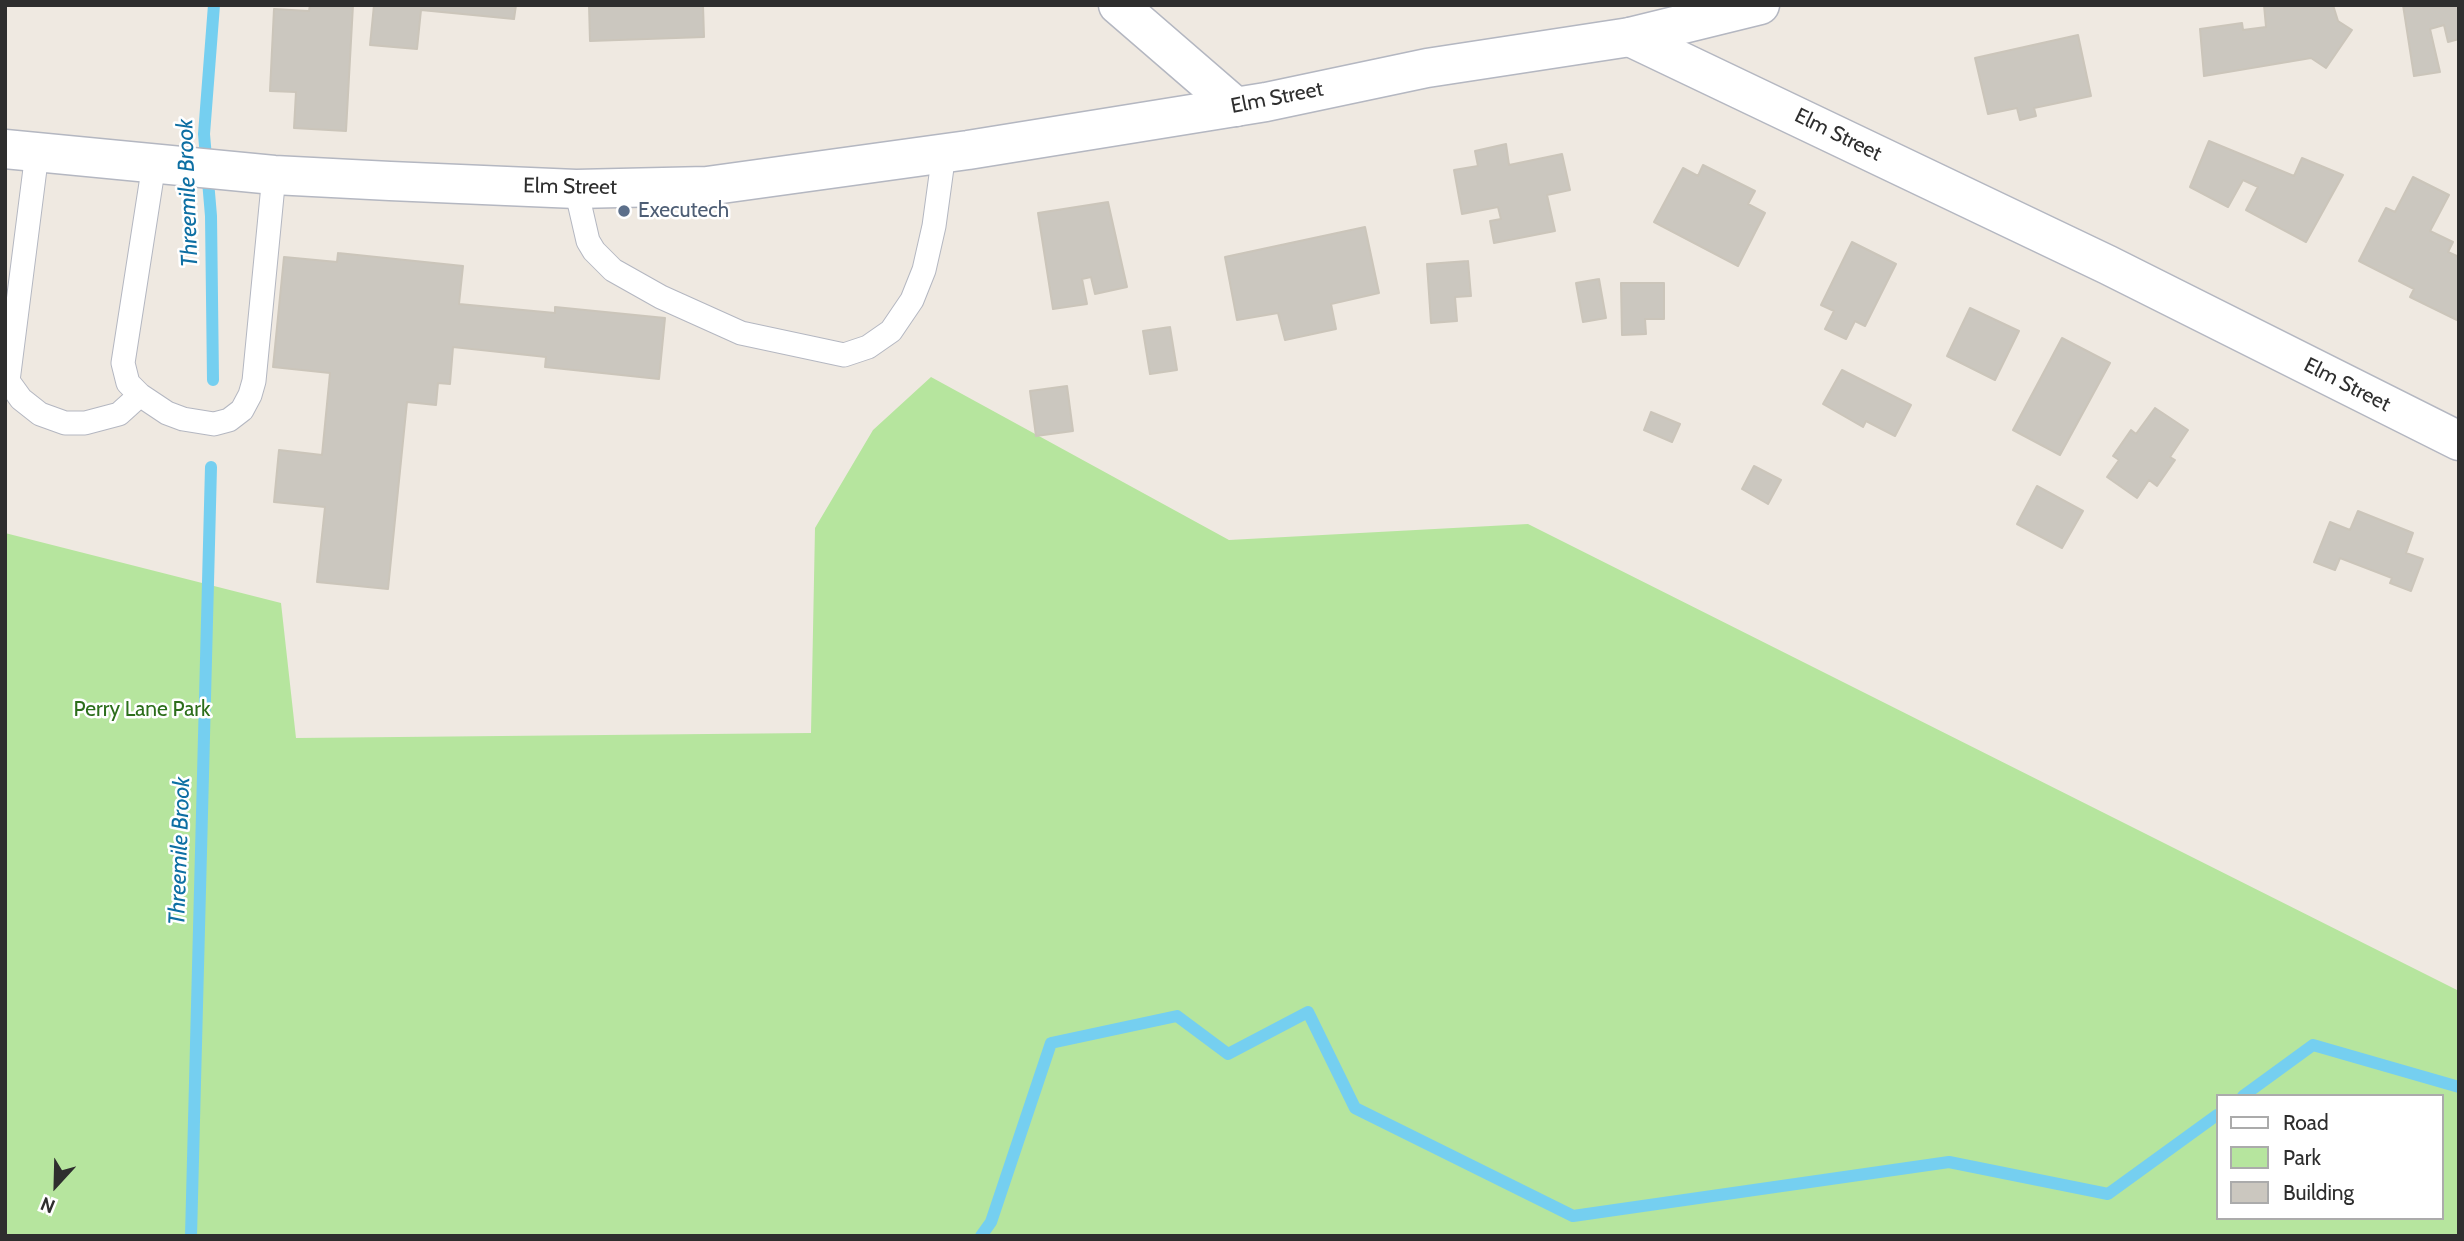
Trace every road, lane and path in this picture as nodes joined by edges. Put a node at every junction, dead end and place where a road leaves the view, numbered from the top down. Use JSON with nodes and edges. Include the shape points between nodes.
{"nodes":[{"id":1,"x":1118,"y":5,"type":"edge"},
{"id":2,"x":1760,"y":5,"type":"edge"},
{"id":3,"x":1630,"y":37,"type":"junction"},
{"id":4,"x":1236,"y":107,"type":"junction"},
{"id":5,"x":21,"y":151,"type":"edge"},
{"id":6,"x":944,"y":153,"type":"junction"},
{"id":7,"x":170,"y":166,"type":"junction"},
{"id":8,"x":274,"y":175,"type":"junction"},
{"id":9,"x":576,"y":189,"type":"junction"},
{"id":10,"x":140,"y":395,"type":"junction"},
{"id":11,"x":2459,"y":441,"type":"edge"}],
"edges":[{"from":1,"to":4,"type":"street"},
{"from":2,"to":3,"type":"street"},
{"from":3,"to":4,"type":"street","name":"Elm Street","via":[[1427,68]]},
{"from":3,"to":11,"type":"street","name":"Elm Street","via":[[2108,265]]},
{"from":4,"to":6,"type":"street","name":"Elm Street"},
{"from":5,"to":7,"type":"street","name":"Elm Street"},
{"from":5,"to":10,"type":"lane","via":[[8,381],[40,414],[65,423],[119,414]]},
{"from":6,"to":9,"type":"street","name":"Elm Street","via":[[707,187]]},
{"from":6,"to":9,"type":"lane","via":[[934,226],[912,300],[891,331],[844,355],[741,333],[661,298],[613,270],[586,236]]},
{"from":7,"to":8,"type":"street","name":"Elm Street"},
{"from":7,"to":10,"type":"lane","via":[[123,363],[128,383]]},
{"from":8,"to":9,"type":"street","name":"Elm Street"},
{"from":8,"to":10,"type":"lane","via":[[254,381],[242,410],[215,424],[175,416]]}]}
